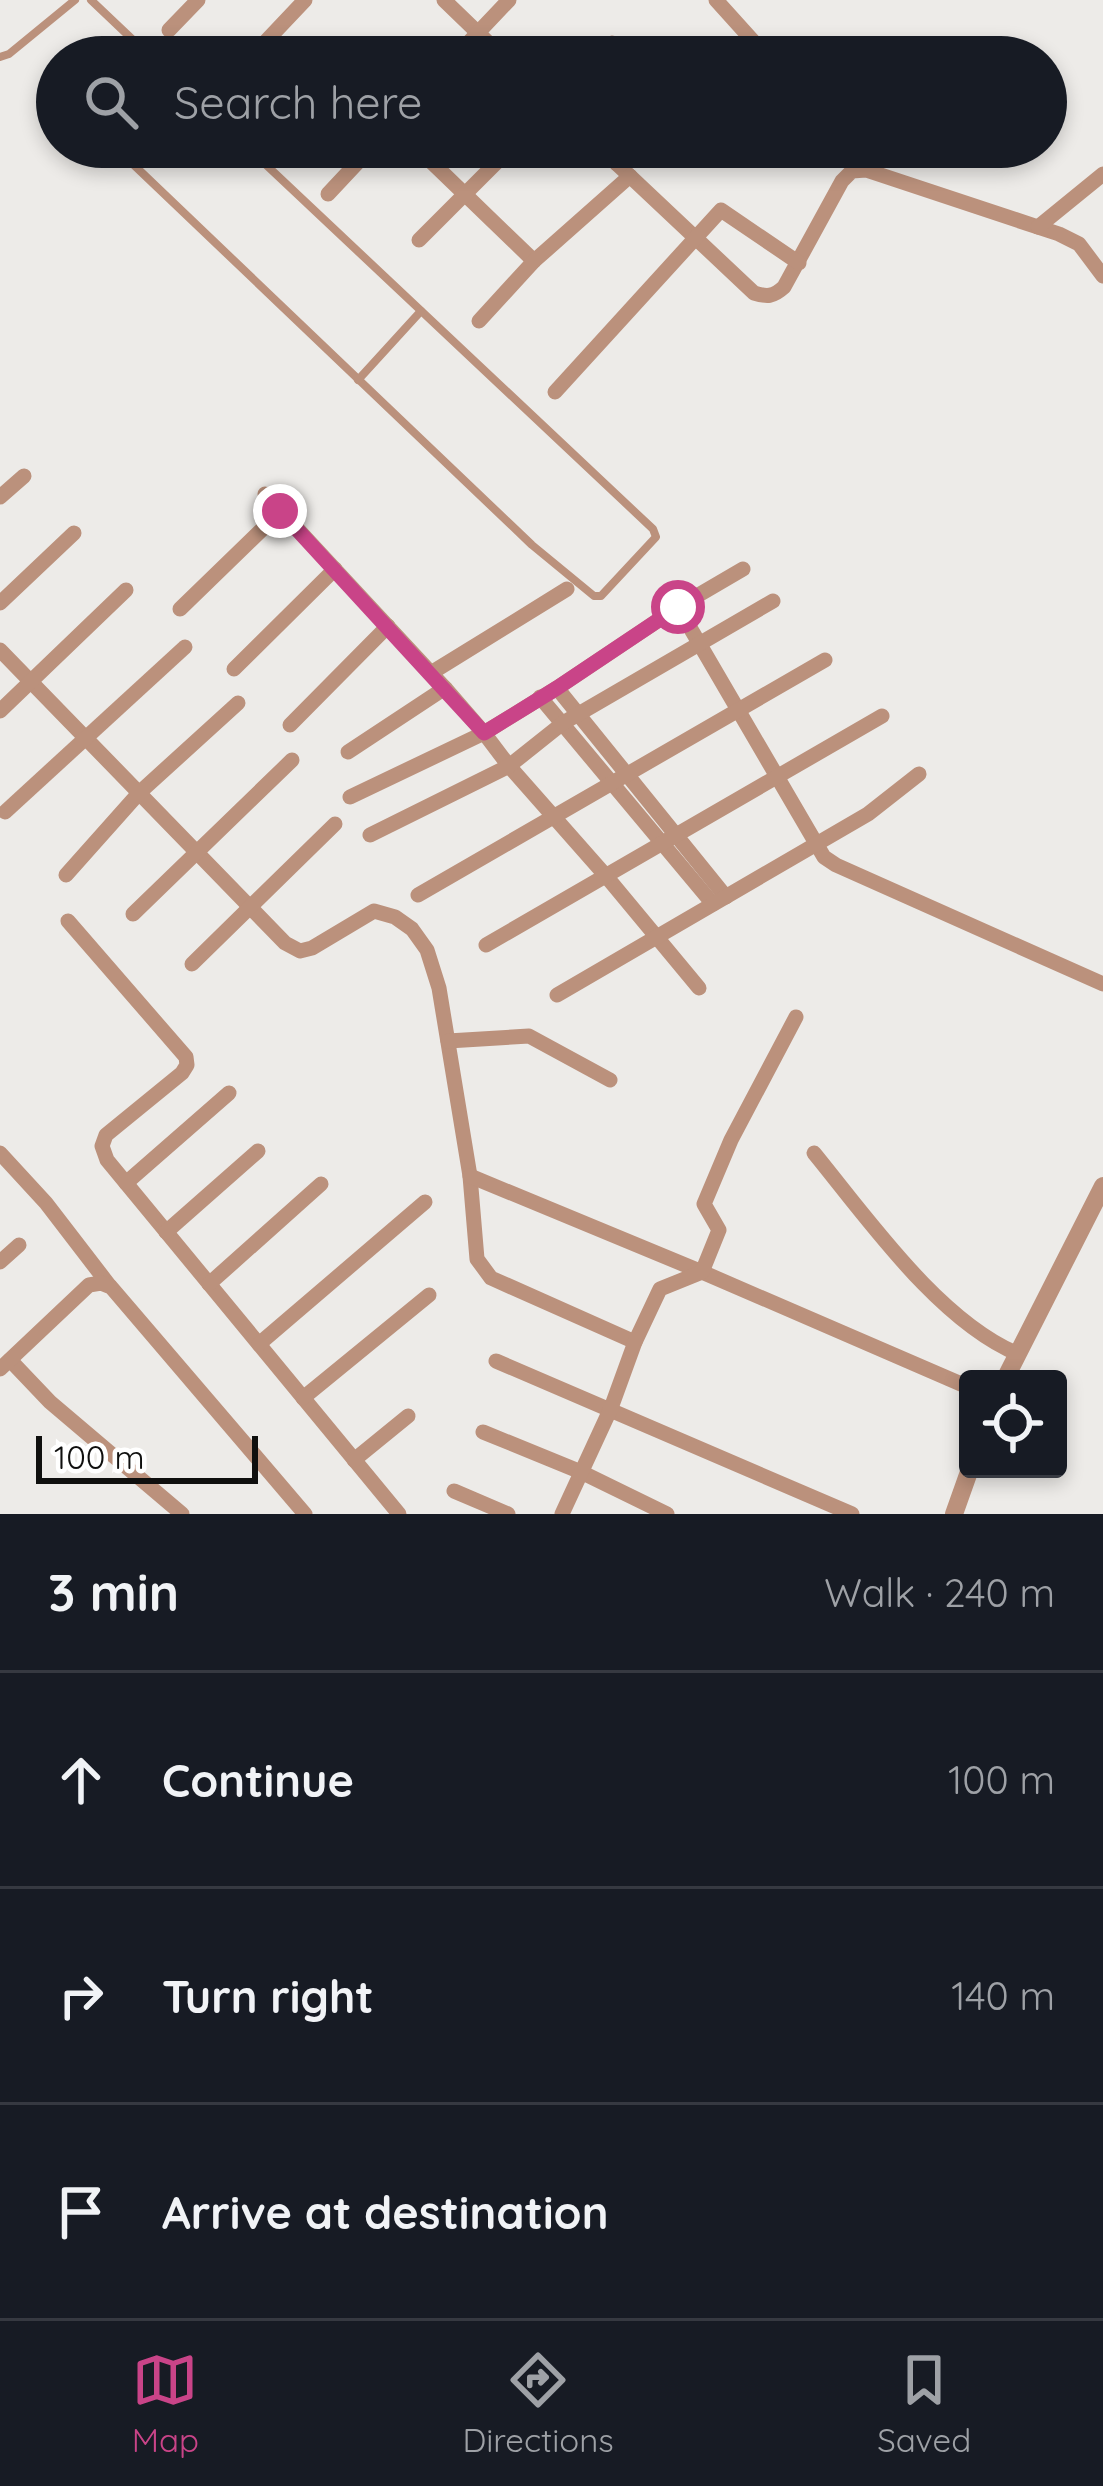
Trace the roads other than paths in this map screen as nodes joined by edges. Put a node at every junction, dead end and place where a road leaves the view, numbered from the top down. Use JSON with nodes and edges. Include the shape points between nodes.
{"nodes":[{"id":1,"x":75,"y":0,"type":"edge"},
{"id":2,"x":92,"y":0,"type":"edge"},
{"id":3,"x":199,"y":0,"type":"edge"},
{"id":4,"x":305,"y":0,"type":"edge"},
{"id":5,"x":444,"y":0,"type":"edge"},
{"id":6,"x":509,"y":0,"type":"edge"},
{"id":7,"x":716,"y":0,"type":"edge"},
{"id":8,"x":746,"y":0,"type":"edge"},
{"id":9,"x":737,"y":20,"type":"junction"},
{"id":10,"x":170,"y":30,"type":"dead end"},
{"id":11,"x":477,"y":33,"type":"junction"},
{"id":12,"x":130,"y":36,"type":"edge"},
{"id":13,"x":271,"y":36,"type":"edge"},
{"id":14,"x":474,"y":36,"type":"edge"},
{"id":15,"x":480,"y":36,"type":"edge"},
{"id":16,"x":750,"y":36,"type":"edge"},
{"id":17,"x":0,"y":57,"type":"edge"},
{"id":18,"x":137,"y":168,"type":"edge"},
{"id":19,"x":269,"y":168,"type":"edge"},
{"id":20,"x":352,"y":168,"type":"edge"},
{"id":21,"x":437,"y":168,"type":"edge"},
{"id":22,"x":490,"y":168,"type":"edge"},
{"id":23,"x":621,"y":168,"type":"edge"},
{"id":24,"x":1103,"y":174,"type":"edge"},
{"id":25,"x":630,"y":176,"type":"junction"},
{"id":26,"x":328,"y":194,"type":"dead end"},
{"id":27,"x":463,"y":194,"type":"junction"},
{"id":28,"x":1038,"y":227,"type":"junction"},
{"id":29,"x":694,"y":238,"type":"junction"},
{"id":30,"x":419,"y":239,"type":"dead end"},
{"id":31,"x":533,"y":261,"type":"junction"},
{"id":32,"x":800,"y":263,"type":"junction"},
{"id":33,"x":1103,"y":276,"type":"edge"},
{"id":34,"x":421,"y":311,"type":"junction"},
{"id":35,"x":479,"y":321,"type":"dead end"},
{"id":36,"x":358,"y":380,"type":"junction"},
{"id":37,"x":555,"y":392,"type":"dead end"},
{"id":38,"x":24,"y":476,"type":"dead end"},
{"id":39,"x":265,"y":494,"type":"dead end"},
{"id":40,"x":0,"y":497,"type":"edge"},
{"id":41,"x":280,"y":511,"type":"junction"},
{"id":42,"x":74,"y":533,"type":"dead end"},
{"id":43,"x":335,"y":569,"type":"junction"},
{"id":44,"x":742,"y":569,"type":"dead end"},
{"id":45,"x":567,"y":589,"type":"dead end"},
{"id":46,"x":126,"y":590,"type":"dead end"},
{"id":47,"x":773,"y":601,"type":"dead end"},
{"id":48,"x":0,"y":603,"type":"edge"},
{"id":49,"x":678,"y":607,"type":"junction"},
{"id":50,"x":180,"y":609,"type":"dead end"},
{"id":51,"x":388,"y":626,"type":"junction"},
{"id":52,"x":700,"y":643,"type":"junction"},
{"id":53,"x":185,"y":647,"type":"dead end"},
{"id":54,"x":0,"y":650,"type":"edge"},
{"id":55,"x":825,"y":660,"type":"dead end"},
{"id":56,"x":234,"y":669,"type":"dead end"},
{"id":57,"x":431,"y":673,"type":"junction"},
{"id":58,"x":31,"y":681,"type":"junction"},
{"id":59,"x":446,"y":688,"type":"junction"},
{"id":60,"x":557,"y":688,"type":"junction"},
{"id":61,"x":540,"y":697,"type":"junction"},
{"id":62,"x":238,"y":703,"type":"dead end"},
{"id":63,"x":738,"y":710,"type":"junction"},
{"id":64,"x":0,"y":711,"type":"edge"},
{"id":65,"x":882,"y":716,"type":"dead end"},
{"id":66,"x":570,"y":719,"type":"junction"},
{"id":67,"x":290,"y":724,"type":"dead end"},
{"id":68,"x":484,"y":733,"type":"junction"},
{"id":69,"x":86,"y":738,"type":"junction"},
{"id":70,"x":348,"y":752,"type":"dead end"},
{"id":71,"x":292,"y":760,"type":"dead end"},
{"id":72,"x":508,"y":766,"type":"junction"},
{"id":73,"x":920,"y":774,"type":"dead end"},
{"id":74,"x":776,"y":777,"type":"junction"},
{"id":75,"x":620,"y":779,"type":"junction"},
{"id":76,"x":140,"y":793,"type":"junction"},
{"id":77,"x":350,"y":797,"type":"dead end"},
{"id":78,"x":5,"y":812,"type":"dead end"},
{"id":79,"x":555,"y":818,"type":"junction"},
{"id":80,"x":335,"y":824,"type":"dead end"},
{"id":81,"x":370,"y":835,"type":"dead end"},
{"id":82,"x":669,"y":839,"type":"junction"},
{"id":83,"x":815,"y":845,"type":"junction"},
{"id":84,"x":197,"y":852,"type":"junction"},
{"id":85,"x":66,"y":875,"type":"dead end"},
{"id":86,"x":606,"y":876,"type":"junction"},
{"id":87,"x":418,"y":895,"type":"dead end"},
{"id":88,"x":720,"y":901,"type":"junction"},
{"id":89,"x":250,"y":907,"type":"junction"},
{"id":90,"x":133,"y":914,"type":"dead end"},
{"id":91,"x":68,"y":921,"type":"dead end"},
{"id":92,"x":657,"y":937,"type":"junction"},
{"id":93,"x":485,"y":945,"type":"dead end"},
{"id":94,"x":192,"y":964,"type":"dead end"},
{"id":95,"x":1103,"y":984,"type":"edge"},
{"id":96,"x":699,"y":988,"type":"dead end"},
{"id":97,"x":557,"y":995,"type":"dead end"},
{"id":98,"x":796,"y":1017,"type":"dead end"},
{"id":99,"x":448,"y":1040,"type":"junction"},
{"id":100,"x":610,"y":1080,"type":"dead end"},
{"id":101,"x":229,"y":1093,"type":"dead end"},
{"id":102,"x":258,"y":1151,"type":"dead end"},
{"id":103,"x":0,"y":1153,"type":"edge"},
{"id":104,"x":814,"y":1154,"type":"dead end"},
{"id":105,"x":470,"y":1176,"type":"junction"},
{"id":106,"x":126,"y":1183,"type":"junction"},
{"id":107,"x":321,"y":1184,"type":"dead end"},
{"id":108,"x":1103,"y":1186,"type":"edge"},
{"id":109,"x":425,"y":1202,"type":"dead end"},
{"id":110,"x":166,"y":1232,"type":"junction"},
{"id":111,"x":19,"y":1245,"type":"dead end"},
{"id":112,"x":0,"y":1262,"type":"edge"},
{"id":113,"x":702,"y":1272,"type":"junction"},
{"id":114,"x":209,"y":1284,"type":"junction"},
{"id":115,"x":111,"y":1287,"type":"junction"},
{"id":116,"x":429,"y":1295,"type":"dead end"},
{"id":117,"x":635,"y":1342,"type":"junction"},
{"id":118,"x":259,"y":1344,"type":"junction"},
{"id":119,"x":1018,"y":1354,"type":"junction"},
{"id":120,"x":496,"y":1361,"type":"dead end"},
{"id":121,"x":5,"y":1365,"type":"edge"},
{"id":122,"x":1010,"y":1370,"type":"edge"},
{"id":123,"x":959,"y":1383,"type":"edge"},
{"id":124,"x":303,"y":1398,"type":"junction"},
{"id":125,"x":610,"y":1408,"type":"junction"},
{"id":126,"x":409,"y":1416,"type":"dead end"},
{"id":127,"x":483,"y":1432,"type":"dead end"},
{"id":128,"x":354,"y":1460,"type":"junction"},
{"id":129,"x":581,"y":1472,"type":"junction"},
{"id":130,"x":967,"y":1478,"type":"edge"},
{"id":131,"x":454,"y":1491,"type":"dead end"},
{"id":132,"x":841,"y":1512,"type":"edge"},
{"id":133,"x":182,"y":1514,"type":"edge"},
{"id":134,"x":304,"y":1514,"type":"edge"},
{"id":135,"x":399,"y":1514,"type":"edge"},
{"id":136,"x":508,"y":1514,"type":"edge"},
{"id":137,"x":562,"y":1514,"type":"edge"},
{"id":138,"x":667,"y":1514,"type":"edge"},
{"id":139,"x":954,"y":1514,"type":"edge"}],
"edges":[{"from":1,"to":17,"type":"lane"},
{"from":2,"to":12,"type":"lane"},
{"from":3,"to":10,"type":"street"},
{"from":4,"to":13,"type":"street"},
{"from":5,"to":11,"type":"street"},
{"from":6,"to":11,"type":"street"},
{"from":7,"to":9,"type":"street"},
{"from":8,"to":9,"type":"street"},
{"from":9,"to":16,"type":"street"},
{"from":11,"to":14,"type":"street"},
{"from":11,"to":15,"type":"street"},
{"from":18,"to":36,"type":"lane"},
{"from":19,"to":34,"type":"lane"},
{"from":20,"to":26,"type":"street"},
{"from":21,"to":27,"type":"street"},
{"from":22,"to":27,"type":"street"},
{"from":23,"to":25,"type":"street"},
{"from":24,"to":28,"type":"street"},
{"from":25,"to":29,"type":"street"},
{"from":25,"to":31,"type":"street"},
{"from":27,"to":30,"type":"street"},
{"from":27,"to":31,"type":"street"},
{"from":28,"to":32,"type":"street","via":[[852,171]]},
{"from":28,"to":33,"type":"street","via":[[1079,244]]},
{"from":29,"to":32,"type":"street","via":[[722,210]]},
{"from":29,"to":32,"type":"street","via":[[766,297]]},
{"from":29,"to":37,"type":"street"},
{"from":31,"to":35,"type":"street"},
{"from":34,"to":36,"type":"lane"},
{"from":34,"to":36,"type":"lane","via":[[656,537],[594,596]]},
{"from":38,"to":40,"type":"street"},
{"from":39,"to":41,"type":"street"},
{"from":41,"to":43,"type":"street"},
{"from":41,"to":50,"type":"street"},
{"from":42,"to":48,"type":"street"},
{"from":43,"to":51,"type":"street"},
{"from":43,"to":56,"type":"street"},
{"from":44,"to":49,"type":"street"},
{"from":45,"to":57,"type":"street"},
{"from":46,"to":58,"type":"street"},
{"from":47,"to":52,"type":"street"},
{"from":49,"to":52,"type":"street"},
{"from":49,"to":60,"type":"street"},
{"from":51,"to":57,"type":"street"},
{"from":51,"to":67,"type":"street"},
{"from":52,"to":63,"type":"street"},
{"from":52,"to":66,"type":"street"},
{"from":53,"to":69,"type":"street"},
{"from":54,"to":58,"type":"street"},
{"from":55,"to":63,"type":"street"},
{"from":57,"to":59,"type":"street"},
{"from":58,"to":64,"type":"street"},
{"from":58,"to":69,"type":"street"},
{"from":59,"to":68,"type":"street"},
{"from":59,"to":70,"type":"street"},
{"from":60,"to":61,"type":"street"},
{"from":60,"to":66,"type":"street"},
{"from":61,"to":66,"type":"street"},
{"from":61,"to":68,"type":"street"},
{"from":62,"to":76,"type":"street"},
{"from":63,"to":74,"type":"street"},
{"from":63,"to":75,"type":"street"},
{"from":65,"to":74,"type":"street"},
{"from":66,"to":72,"type":"street"},
{"from":66,"to":75,"type":"street"},
{"from":68,"to":72,"type":"street"},
{"from":68,"to":77,"type":"street"},
{"from":69,"to":76,"type":"street"},
{"from":69,"to":78,"type":"street"},
{"from":71,"to":84,"type":"street"},
{"from":72,"to":79,"type":"street"},
{"from":72,"to":81,"type":"street"},
{"from":73,"to":83,"type":"street"},
{"from":74,"to":82,"type":"street"},
{"from":74,"to":83,"type":"street"},
{"from":75,"to":79,"type":"street"},
{"from":75,"to":82,"type":"street"},
{"from":76,"to":84,"type":"street"},
{"from":76,"to":85,"type":"street"},
{"from":79,"to":86,"type":"street"},
{"from":79,"to":87,"type":"street"},
{"from":80,"to":89,"type":"street"},
{"from":82,"to":86,"type":"street"},
{"from":82,"to":88,"type":"street"},
{"from":83,"to":88,"type":"street"},
{"from":83,"to":95,"type":"street","via":[[836,865]]},
{"from":84,"to":89,"type":"street"},
{"from":84,"to":90,"type":"street"},
{"from":86,"to":92,"type":"street"},
{"from":86,"to":93,"type":"street"},
{"from":88,"to":92,"type":"street"},
{"from":89,"to":94,"type":"street"},
{"from":89,"to":99,"type":"street","via":[[300,951],[374,911],[395,917],[427,950]]},
{"from":91,"to":106,"type":"street","via":[[186,1057],[182,1072],[106,1135],[107,1160]]},
{"from":92,"to":96,"type":"street"},
{"from":92,"to":97,"type":"street"},
{"from":98,"to":113,"type":"street","via":[[704,1204],[719,1230]]},
{"from":99,"to":100,"type":"street","via":[[530,1036]]},
{"from":99,"to":105,"type":"street"},
{"from":101,"to":106,"type":"street"},
{"from":102,"to":110,"type":"street"},
{"from":103,"to":115,"type":"street"},
{"from":104,"to":119,"type":"street","via":[[927,1287],[983,1336]]},
{"from":105,"to":113,"type":"street"},
{"from":105,"to":117,"type":"street","via":[[477,1259],[491,1277]]},
{"from":106,"to":110,"type":"street"},
{"from":107,"to":114,"type":"street"},
{"from":108,"to":119,"type":"street"},
{"from":109,"to":118,"type":"street"},
{"from":110,"to":114,"type":"street"},
{"from":111,"to":112,"type":"street"},
{"from":113,"to":117,"type":"street","via":[[660,1289]]},
{"from":113,"to":123,"type":"street"},
{"from":114,"to":118,"type":"street"},
{"from":115,"to":121,"type":"street","via":[[89,1285]]},
{"from":115,"to":134,"type":"street"},
{"from":116,"to":124,"type":"street"},
{"from":117,"to":125,"type":"street"},
{"from":118,"to":124,"type":"street"},
{"from":119,"to":122,"type":"street"},
{"from":120,"to":125,"type":"street"},
{"from":121,"to":133,"type":"street"},
{"from":124,"to":128,"type":"street"},
{"from":125,"to":129,"type":"street"},
{"from":125,"to":132,"type":"street"},
{"from":126,"to":128,"type":"street"},
{"from":127,"to":129,"type":"street"},
{"from":128,"to":135,"type":"street"},
{"from":129,"to":137,"type":"street"},
{"from":129,"to":138,"type":"street"},
{"from":130,"to":139,"type":"street"},
{"from":131,"to":136,"type":"street"}]}
